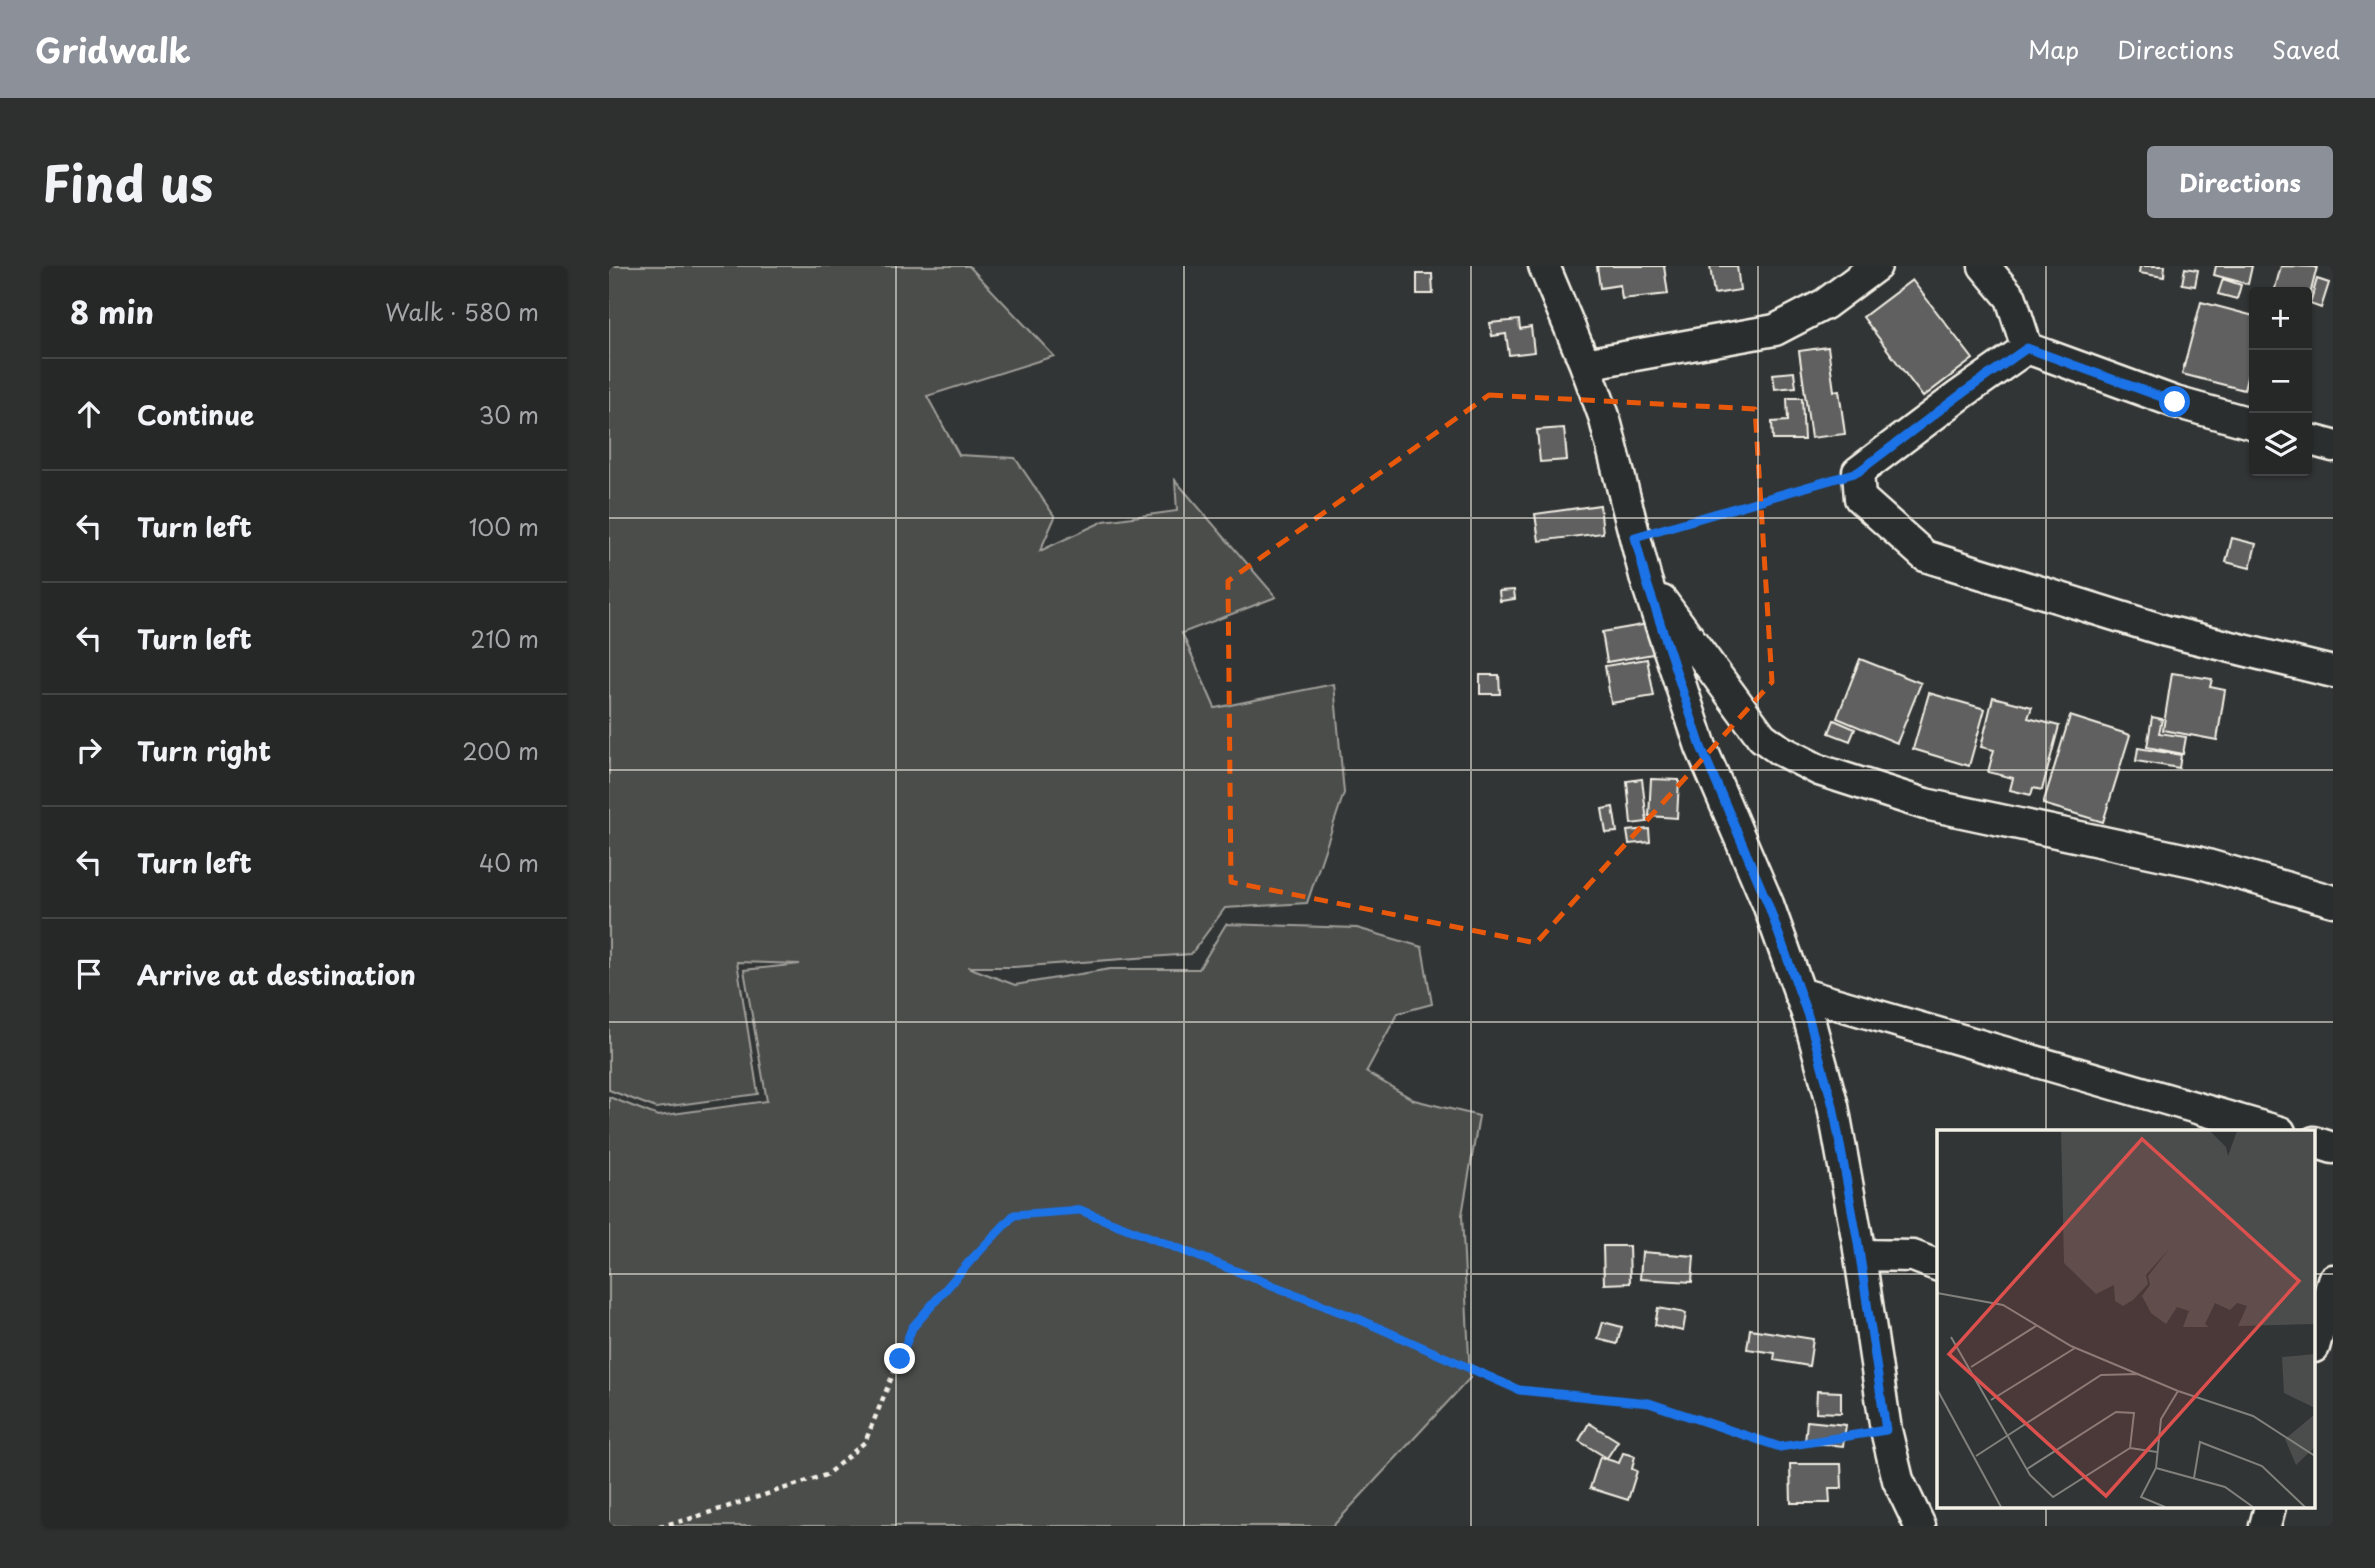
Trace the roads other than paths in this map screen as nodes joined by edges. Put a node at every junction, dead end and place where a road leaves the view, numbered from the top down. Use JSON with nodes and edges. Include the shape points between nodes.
{"nodes":[{"id":1,"x":1544,"y":266,"type":"edge"},
{"id":2,"x":1876,"y":266,"type":"edge"},
{"id":3,"x":1984,"y":266,"type":"edge"},
{"id":4,"x":2027,"y":348,"type":"junction"},
{"id":5,"x":1585,"y":364,"type":"junction"},
{"id":6,"x":2249,"y":423,"type":"edge"},
{"id":7,"x":2312,"y":440,"type":"edge"},
{"id":8,"x":2333,"y":446,"type":"edge"},
{"id":9,"x":1646,"y":580,"type":"junction"},
{"id":10,"x":2333,"y":672,"type":"edge"},
{"id":11,"x":2333,"y":901,"type":"edge"},
{"id":12,"x":1799,"y":993,"type":"junction"},
{"id":13,"x":2273,"y":1130,"type":"edge"},
{"id":14,"x":2315,"y":1143,"type":"edge"},
{"id":15,"x":2333,"y":1148,"type":"edge"},
{"id":16,"x":1860,"y":1255,"type":"junction"},
{"id":17,"x":1937,"y":1265,"type":"edge"},
{"id":18,"x":2333,"y":1280,"type":"edge"},
{"id":19,"x":2315,"y":1343,"type":"edge"},
{"id":20,"x":2270,"y":1508,"type":"edge"},
{"id":21,"x":1920,"y":1526,"type":"edge"},
{"id":22,"x":2265,"y":1526,"type":"edge"}],
"edges":[{"from":1,"to":5,"type":"street"},
{"from":2,"to":5,"type":"street","via":[[1825,304],[1775,330]]},
{"from":3,"to":4,"type":"street","via":[[2011,298]]},
{"from":4,"to":6,"type":"street","via":[[2175,402]]},
{"from":4,"to":10,"type":"street","via":[[1858,472],[1860,498],[1925,556],[2166,631]]},
{"from":5,"to":9,"type":"street","via":[[1604,416]]},
{"from":7,"to":8,"type":"street"},
{"from":9,"to":11,"type":"street","via":[[1762,737],[1819,770],[1925,804],[2197,862]]},
{"from":9,"to":12,"type":"street","via":[[1701,747],[1768,904]]},
{"from":12,"to":13,"type":"street"},
{"from":12,"to":16,"type":"street","via":[[1833,1106]]},
{"from":14,"to":15,"type":"street"},
{"from":16,"to":17,"type":"street","via":[[1913,1256]]},
{"from":16,"to":21,"type":"street","via":[[1886,1430],[1898,1480]]},
{"from":18,"to":19,"type":"street"},
{"from":20,"to":22,"type":"street"}]}
